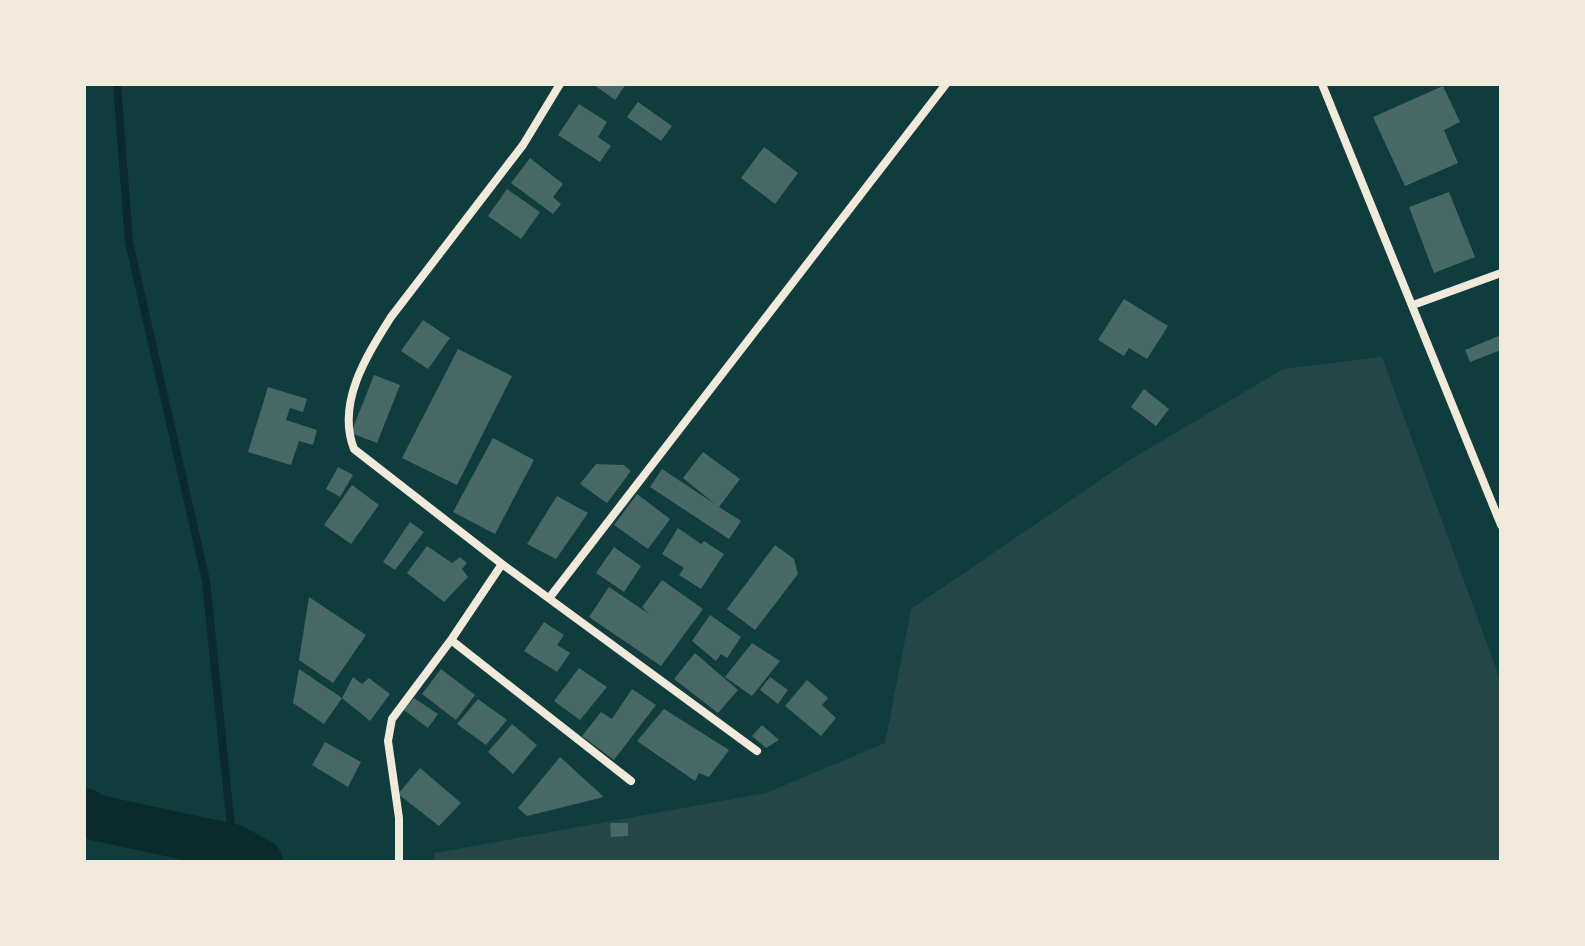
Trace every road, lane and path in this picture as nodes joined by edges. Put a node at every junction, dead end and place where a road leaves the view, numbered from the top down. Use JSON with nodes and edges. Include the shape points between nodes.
{"nodes":[{"id":1,"x":560,"y":84,"type":"edge"},
{"id":2,"x":946,"y":84,"type":"edge"},
{"id":3,"x":1322,"y":84,"type":"edge"},
{"id":4,"x":1501,"y":273,"type":"edge"},
{"id":5,"x":1413,"y":305,"type":"junction"},
{"id":6,"x":1501,"y":525,"type":"edge"},
{"id":7,"x":502,"y":564,"type":"junction"},
{"id":8,"x":550,"y":597,"type":"junction"},
{"id":9,"x":451,"y":640,"type":"junction"},
{"id":10,"x":757,"y":751,"type":"dead end"},
{"id":11,"x":631,"y":781,"type":"dead end"},
{"id":12,"x":399,"y":862,"type":"edge"}],
"edges":[{"from":1,"to":7,"type":"street","via":[[523,145],[374,343],[347,423],[354,449]]},
{"from":2,"to":8,"type":"street"},
{"from":3,"to":5,"type":"street"},
{"from":4,"to":5,"type":"street"},
{"from":5,"to":6,"type":"street"},
{"from":7,"to":8,"type":"street"},
{"from":7,"to":9,"type":"street"},
{"from":8,"to":10,"type":"street"},
{"from":9,"to":11,"type":"street"},
{"from":9,"to":12,"type":"street","via":[[392,719],[388,741]]}]}
